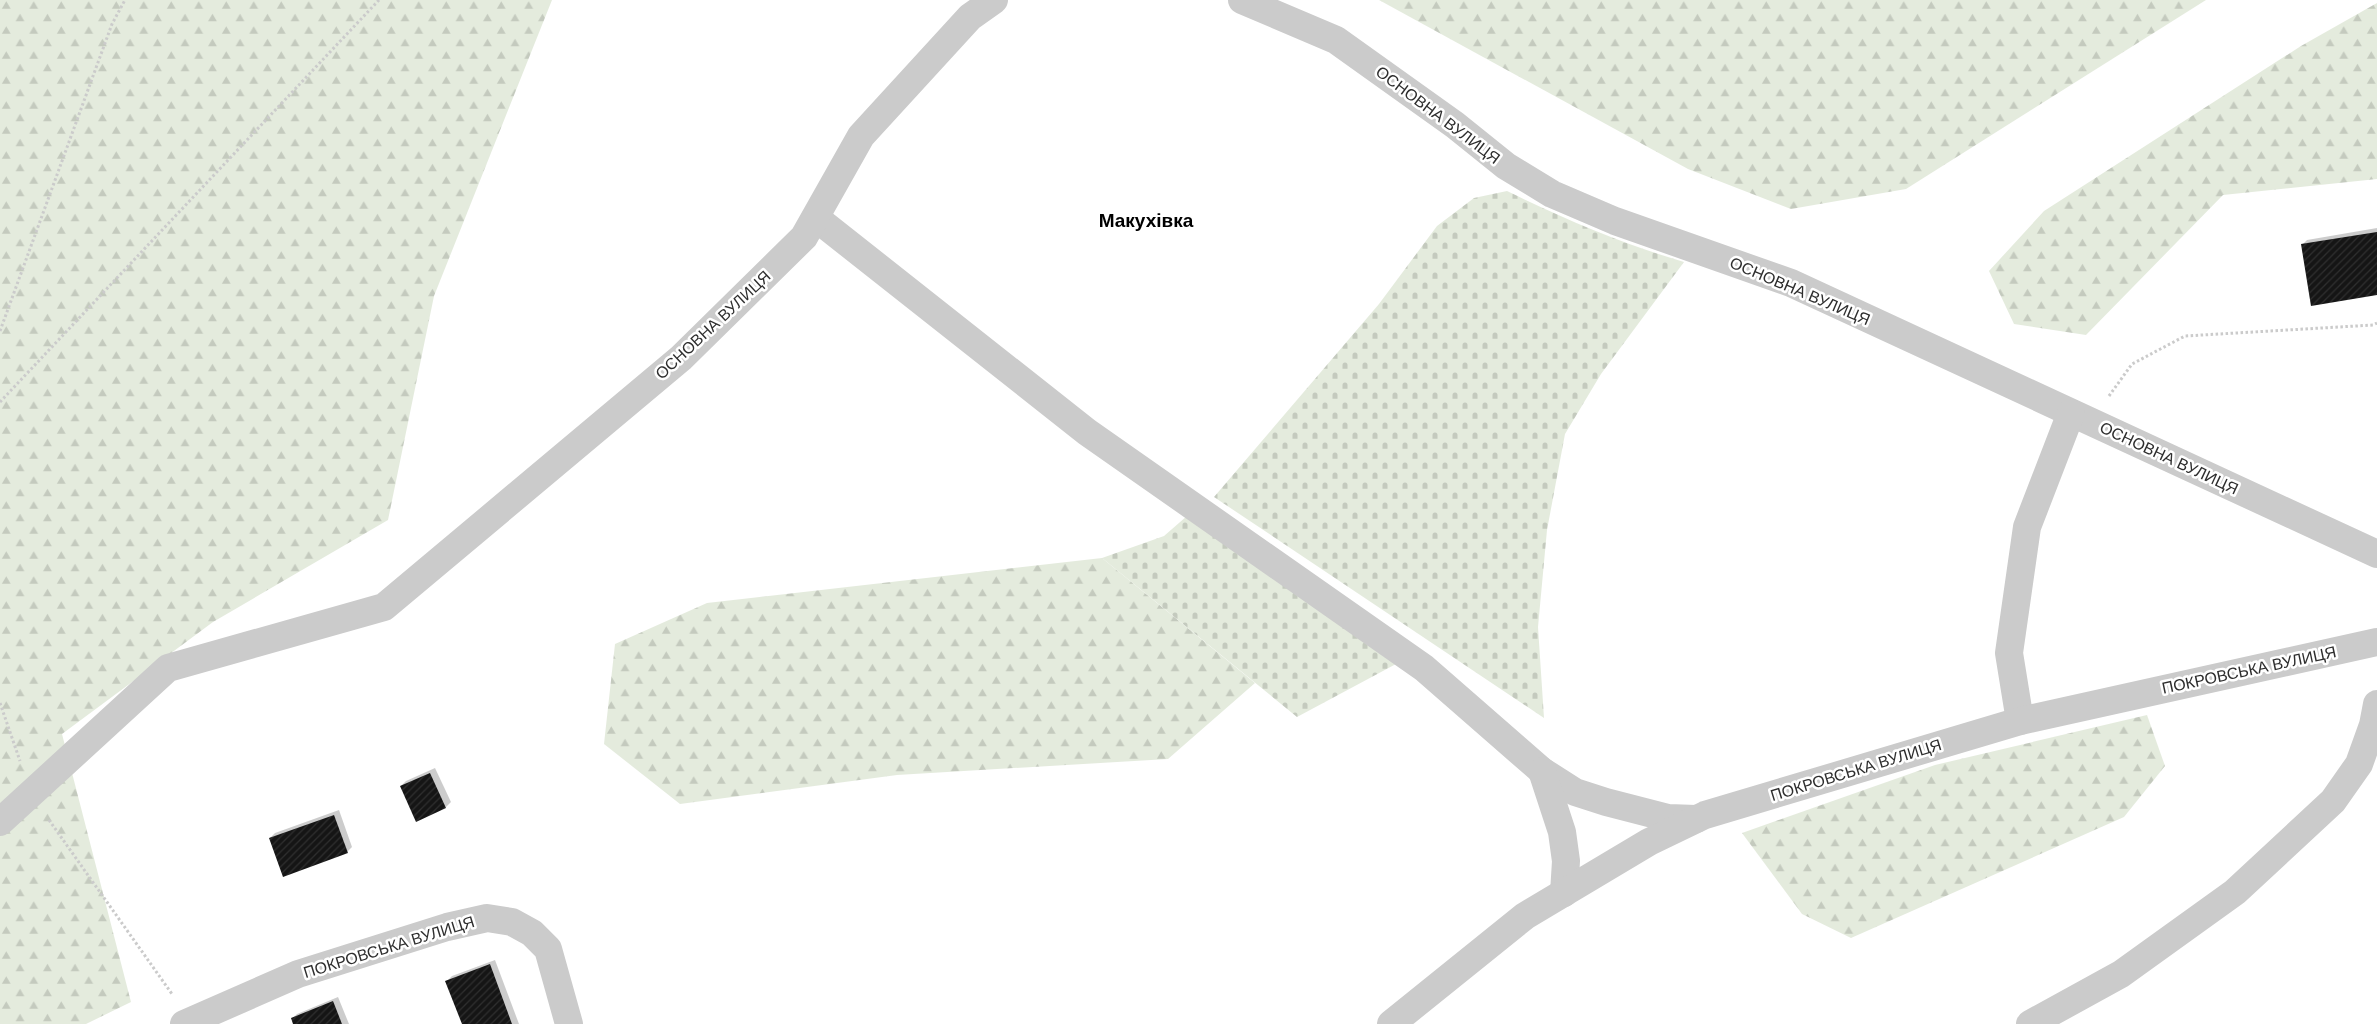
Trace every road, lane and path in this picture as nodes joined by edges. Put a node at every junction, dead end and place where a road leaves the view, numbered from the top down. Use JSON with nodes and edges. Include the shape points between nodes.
{"nodes":[{"id":1,"x":125,"y":0,"type":"edge"},
{"id":2,"x":379,"y":0,"type":"edge"},
{"id":3,"x":994,"y":0,"type":"edge"},
{"id":4,"x":1242,"y":0,"type":"edge"},
{"id":5,"x":816,"y":218,"type":"junction"},
{"id":6,"x":2377,"y":322,"type":"edge"},
{"id":7,"x":0,"y":331,"type":"edge"},
{"id":8,"x":0,"y":402,"type":"edge"},
{"id":9,"x":2080,"y":418,"type":"junction"},
{"id":10,"x":2377,"y":554,"type":"edge"},
{"id":11,"x":2377,"y":642,"type":"edge"},
{"id":12,"x":0,"y":703,"type":"edge"},
{"id":13,"x":2377,"y":704,"type":"edge"},
{"id":14,"x":2020,"y":720,"type":"junction"},
{"id":15,"x":1542,"y":771,"type":"junction"},
{"id":16,"x":30,"y":793,"type":"junction"},
{"id":17,"x":1696,"y":819,"type":"junction"},
{"id":18,"x":0,"y":822,"type":"edge"},
{"id":19,"x":1564,"y":893,"type":"junction"},
{"id":20,"x":187,"y":1022,"type":"edge"},
{"id":21,"x":569,"y":1024,"type":"edge"},
{"id":22,"x":1391,"y":1024,"type":"edge"},
{"id":23,"x":2030,"y":1024,"type":"edge"}],
"edges":[{"from":1,"to":7,"type":"path","via":[[109,34]]},
{"from":2,"to":8,"type":"path"},
{"from":3,"to":5,"type":"street","name":"ОСНОВНА ВУЛИЦЯ","via":[[970,17],[861,136]]},
{"from":4,"to":9,"type":"street","name":"ОСНОВНА ВУЛИЦЯ","via":[[1336,40],[1455,125],[1506,166],[1552,194],[1615,221],[1791,283]]},
{"from":5,"to":15,"type":"street","via":[[1087,432],[1424,668]]},
{"from":5,"to":16,"type":"street","name":"ОСНОВНА ВУЛИЦЯ","via":[[804,237],[681,358],[384,607],[168,668]]},
{"from":6,"to":9,"type":"path","via":[[2373,325],[2185,336],[2132,364]]},
{"from":9,"to":10,"type":"street","name":"ОСНОВНА ВУЛИЦЯ"},
{"from":9,"to":14,"type":"street","via":[[2025,536],[2009,653]]},
{"from":11,"to":14,"type":"street","name":"ПОКРОВСЬКА ВУЛИЦЯ"},
{"from":12,"to":16,"type":"path"},
{"from":13,"to":23,"type":"street","via":[[2359,764],[2333,800],[2235,892],[2121,974]]},
{"from":14,"to":17,"type":"street","name":"ПОКРОВСЬКА ВУЛИЦЯ"},
{"from":15,"to":17,"type":"street","via":[[1575,792],[1590,797],[1668,818]]},
{"from":15,"to":19,"type":"street","via":[[1562,832],[1566,861]]},
{"from":16,"to":18,"type":"street"},
{"from":16,"to":20,"type":"path"},
{"from":17,"to":19,"type":"street","name":"ПОКРОВСЬКА ВУЛИЦЯ","via":[[1649,842]]},
{"from":19,"to":22,"type":"street","name":"ПОКРОВСЬКА ВУЛИЦЯ","via":[[1525,916]]},
{"from":20,"to":21,"type":"street","name":"ПОКРОВСЬКА ВУЛИЦЯ","via":[[298,974],[447,926],[487,918],[512,922],[532,933],[548,949]]}]}
